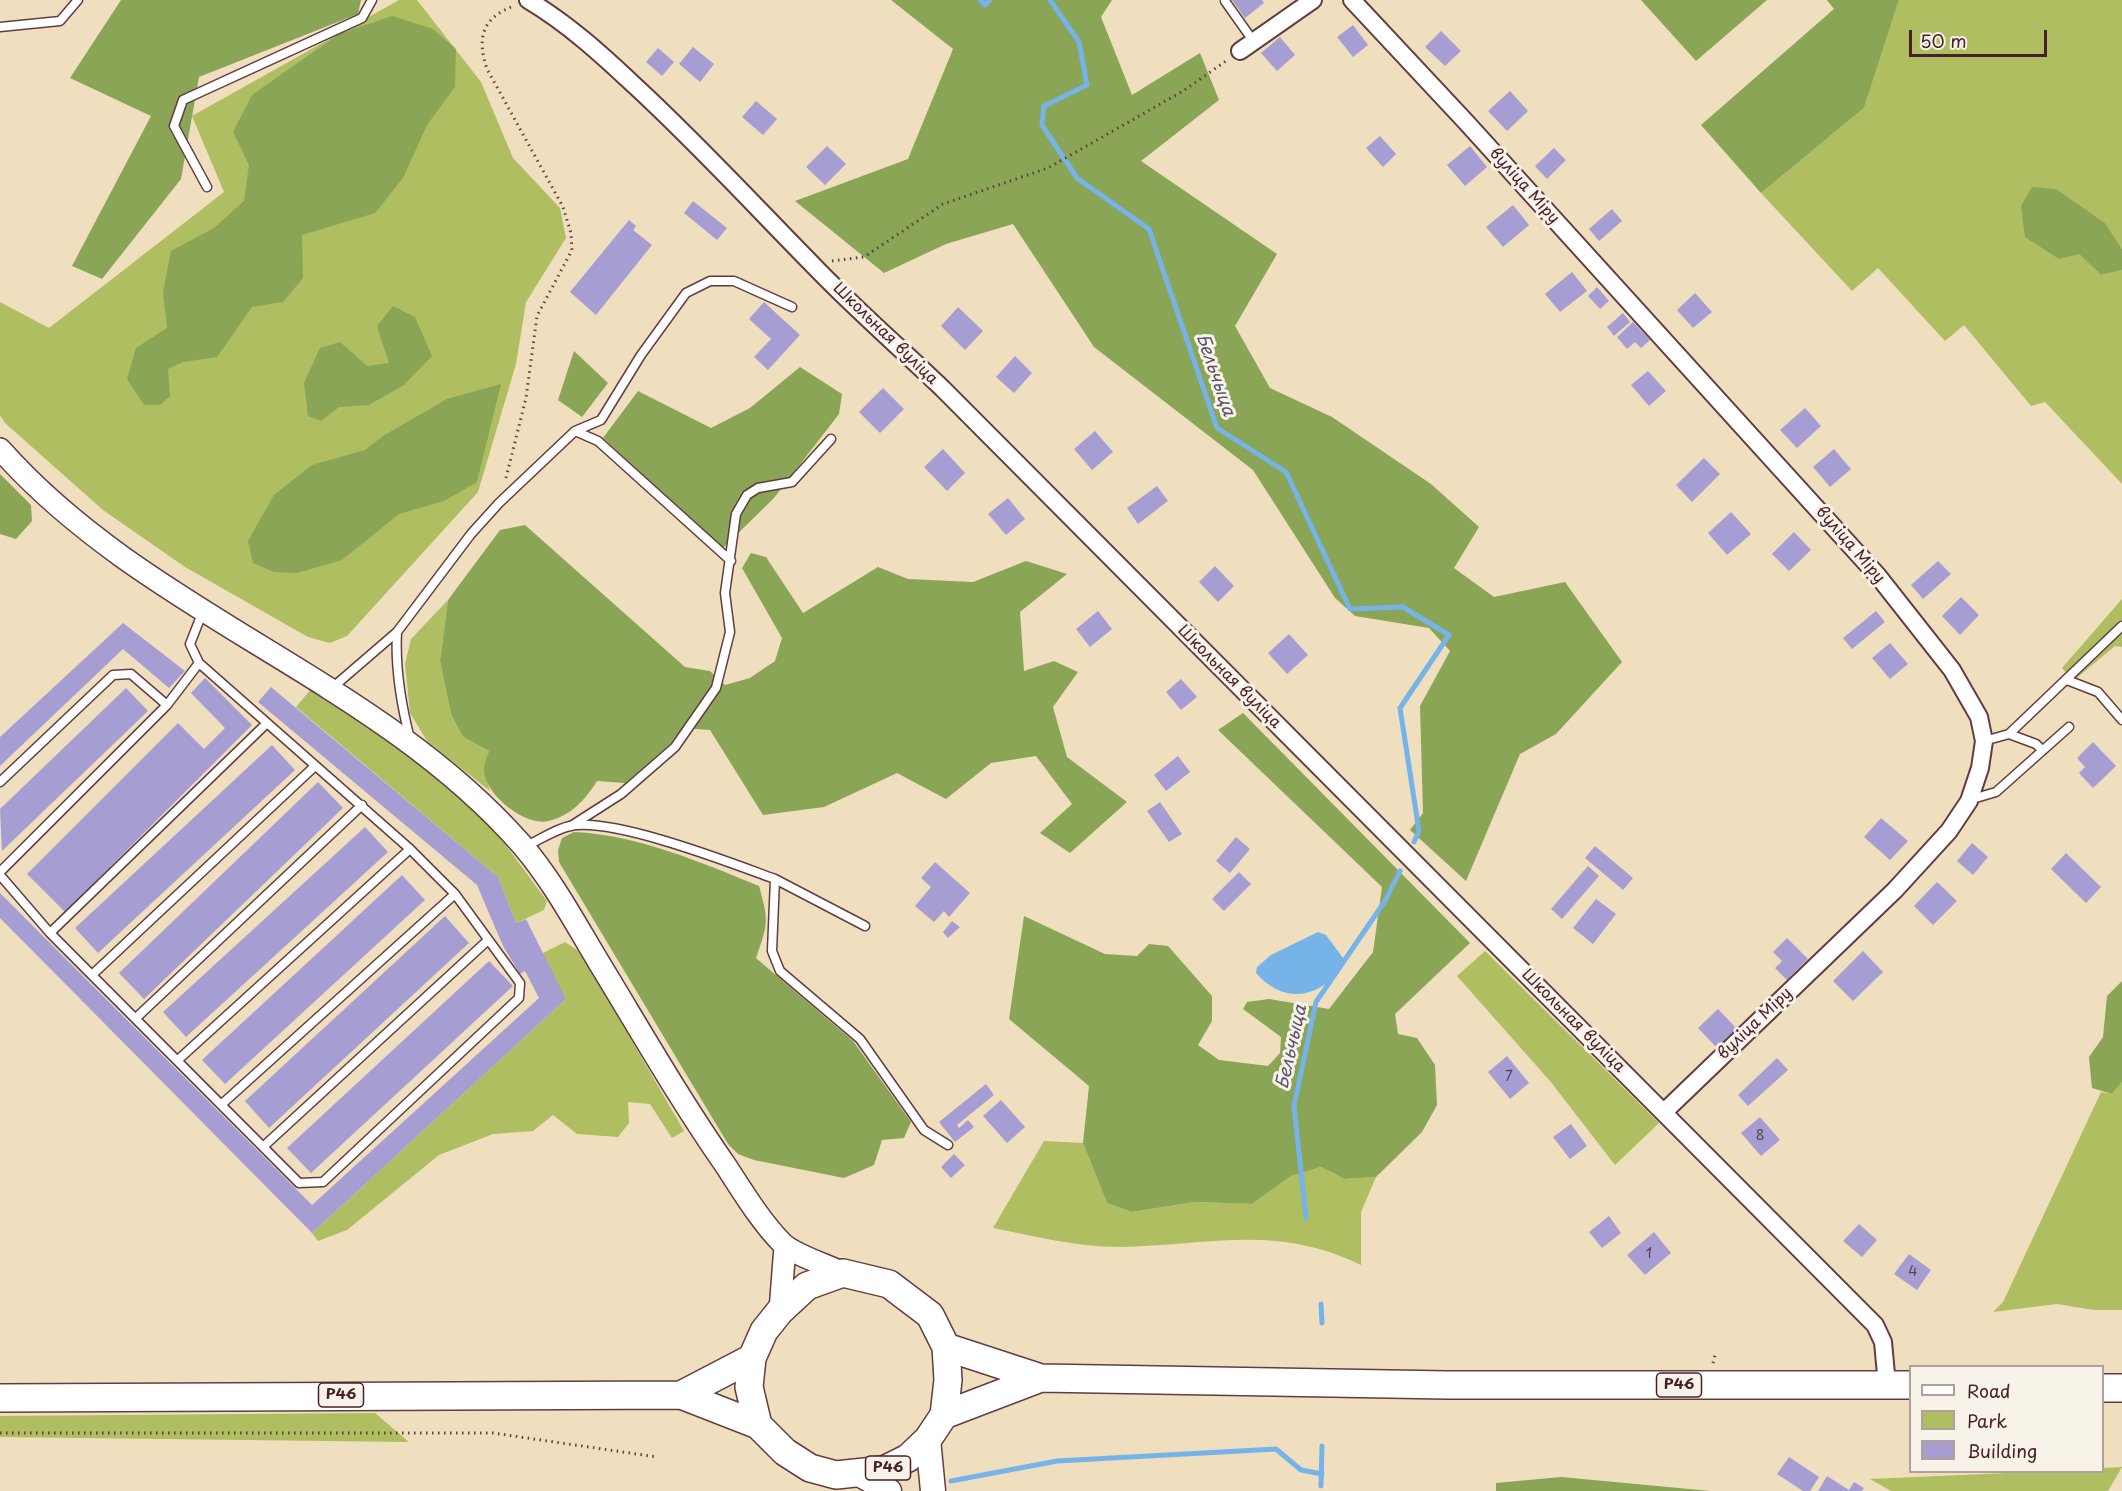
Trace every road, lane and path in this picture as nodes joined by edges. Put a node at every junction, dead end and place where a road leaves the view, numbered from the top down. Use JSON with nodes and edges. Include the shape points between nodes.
{"nodes":[{"id":1,"x":78,"y":0,"type":"edge"},
{"id":2,"x":372,"y":0,"type":"edge"},
{"id":3,"x":528,"y":0,"type":"edge"},
{"id":4,"x":1313,"y":0,"type":"edge"},
{"id":5,"x":1352,"y":0,"type":"edge"},
{"id":6,"x":1225,"y":1,"type":"edge"},
{"id":7,"x":0,"y":27,"type":"edge"},
{"id":8,"x":1247,"y":47,"type":"junction"},
{"id":9,"x":207,"y":187,"type":"dead end"},
{"id":10,"x":811,"y":264,"type":"junction"},
{"id":11,"x":792,"y":307,"type":"dead end"},
{"id":12,"x":575,"y":431,"type":"junction"},
{"id":13,"x":831,"y":439,"type":"dead end"},
{"id":14,"x":0,"y":449,"type":"edge"},
{"id":15,"x":499,"y":503,"type":"junction"},
{"id":16,"x":731,"y":561,"type":"junction"},
{"id":17,"x":203,"y":610,"type":"junction"},
{"id":18,"x":2122,"y":626,"type":"edge"},
{"id":19,"x":397,"y":632,"type":"junction"},
{"id":20,"x":199,"y":663,"type":"junction"},
{"id":21,"x":2067,"y":680,"type":"junction"},
{"id":22,"x":331,"y":688,"type":"junction"},
{"id":23,"x":167,"y":705,"type":"junction"},
{"id":24,"x":2122,"y":720,"type":"edge"},
{"id":25,"x":266,"y":724,"type":"junction"},
{"id":26,"x":2069,"y":727,"type":"dead end"},
{"id":27,"x":2009,"y":734,"type":"junction"},
{"id":28,"x":1984,"y":741,"type":"junction"},
{"id":29,"x":411,"y":742,"type":"junction"},
{"id":30,"x":2042,"y":750,"type":"junction"},
{"id":31,"x":315,"y":766,"type":"junction"},
{"id":32,"x":0,"y":782,"type":"edge"},
{"id":33,"x":1969,"y":801,"type":"junction"},
{"id":34,"x":362,"y":805,"type":"junction"},
{"id":35,"x":570,"y":826,"type":"junction"},
{"id":36,"x":524,"y":848,"type":"junction"},
{"id":37,"x":410,"y":849,"type":"junction"},
{"id":38,"x":0,"y":874,"type":"edge"},
{"id":39,"x":775,"y":879,"type":"junction"},
{"id":40,"x":455,"y":894,"type":"junction"},
{"id":41,"x":865,"y":926,"type":"dead end"},
{"id":42,"x":50,"y":933,"type":"junction"},
{"id":43,"x":487,"y":941,"type":"junction"},
{"id":44,"x":93,"y":974,"type":"junction"},
{"id":45,"x":136,"y":1018,"type":"junction"},
{"id":46,"x":179,"y":1059,"type":"junction"},
{"id":47,"x":222,"y":1104,"type":"junction"},
{"id":48,"x":1664,"y":1112,"type":"junction"},
{"id":49,"x":948,"y":1145,"type":"dead end"},
{"id":50,"x":264,"y":1146,"type":"junction"},
{"id":51,"x":785,"y":1246,"type":"junction"},
{"id":52,"x":843,"y":1273,"type":"junction"},
{"id":53,"x":780,"y":1311,"type":"junction"},
{"id":54,"x":946,"y":1347,"type":"junction"},
{"id":55,"x":752,"y":1358,"type":"junction"},
{"id":56,"x":1041,"y":1378,"type":"junction"},
{"id":57,"x":1899,"y":1385,"type":"edge"},
{"id":58,"x":2104,"y":1388,"type":"edge"},
{"id":59,"x":2122,"y":1388,"type":"edge"},
{"id":60,"x":681,"y":1395,"type":"junction"},
{"id":61,"x":0,"y":1398,"type":"edge"},
{"id":62,"x":944,"y":1415,"type":"junction"},
{"id":63,"x":758,"y":1425,"type":"junction"},
{"id":64,"x":0,"y":1433,"type":"edge"},
{"id":65,"x":928,"y":1439,"type":"junction"},
{"id":66,"x":657,"y":1457,"type":"dead end"},
{"id":67,"x":861,"y":1475,"type":"junction"},
{"id":68,"x":889,"y":1491,"type":"edge"},
{"id":69,"x":933,"y":1491,"type":"edge"}],
"edges":[{"from":1,"to":7,"type":"lane","via":[[60,21]]},
{"from":2,"to":9,"type":"lane","via":[[362,18],[183,99],[174,126]]},
{"from":3,"to":10,"type":"street","name":"Школьная вуліца","via":[[562,21],[658,106]]},
{"from":3,"to":15,"type":"path","via":[[494,16],[486,27],[481,50],[563,207],[572,250],[537,316],[526,398]]},
{"from":4,"to":8,"type":"street"},
{"from":5,"to":28,"type":"street","name":"вуліца Міру","via":[[1878,576],[1966,690],[1980,717]]},
{"from":6,"to":8,"type":"lane"},
{"from":8,"to":10,"type":"path","via":[[1183,91],[1048,168],[943,204],[864,257]]},
{"from":10,"to":48,"type":"street","name":"Школьная вуліца","via":[[943,389]]},
{"from":11,"to":12,"type":"lane","via":[[734,281],[710,281],[686,293],[601,420]]},
{"from":12,"to":15,"type":"lane"},
{"from":12,"to":16,"type":"lane","via":[[598,441]]},
{"from":13,"to":16,"type":"lane","via":[[792,482],[758,488],[747,495],[736,514]]},
{"from":14,"to":17,"type":"street","via":[[81,528]]},
{"from":15,"to":19,"type":"lane"},
{"from":16,"to":35,"type":"lane","via":[[725,593],[730,632],[716,688],[675,747],[621,794]]},
{"from":17,"to":20,"type":"lane","via":[[190,644]]},
{"from":17,"to":22,"type":"street"},
{"from":18,"to":21,"type":"lane"},
{"from":19,"to":22,"type":"lane"},
{"from":19,"to":29,"type":"lane","via":[[401,706]]},
{"from":20,"to":23,"type":"lane"},
{"from":20,"to":25,"type":"lane"},
{"from":21,"to":24,"type":"lane","via":[[2098,692]]},
{"from":21,"to":27,"type":"lane"},
{"from":22,"to":29,"type":"street"},
{"from":23,"to":32,"type":"lane","via":[[131,674],[112,675]]},
{"from":23,"to":38,"type":"lane"},
{"from":25,"to":31,"type":"lane"},
{"from":25,"to":42,"type":"lane"},
{"from":26,"to":30,"type":"lane"},
{"from":27,"to":28,"type":"lane"},
{"from":27,"to":30,"type":"lane"},
{"from":28,"to":33,"type":"street","name":"вуліца Міру"},
{"from":29,"to":36,"type":"street","via":[[492,813]]},
{"from":30,"to":33,"type":"lane","via":[[1996,792]]},
{"from":31,"to":34,"type":"lane"},
{"from":31,"to":44,"type":"lane"},
{"from":33,"to":48,"type":"street","name":"вуліца Міру","via":[[1949,831],[1895,890]]},
{"from":34,"to":37,"type":"lane"},
{"from":34,"to":45,"type":"lane"},
{"from":35,"to":36,"type":"lane"},
{"from":35,"to":39,"type":"lane","via":[[612,828]]},
{"from":36,"to":51,"type":"street","via":[[551,882],[700,1129]]},
{"from":37,"to":40,"type":"lane"},
{"from":37,"to":46,"type":"lane"},
{"from":38,"to":42,"type":"lane"},
{"from":39,"to":41,"type":"lane"},
{"from":39,"to":49,"type":"lane","via":[[772,951],[780,971],[860,1039],[924,1130]]},
{"from":40,"to":43,"type":"lane"},
{"from":40,"to":47,"type":"lane"},
{"from":42,"to":44,"type":"lane"},
{"from":43,"to":50,"type":"lane"},
{"from":43,"to":50,"type":"lane","via":[[520,983],[519,998],[323,1182],[299,1183]]},
{"from":44,"to":45,"type":"lane"},
{"from":45,"to":46,"type":"lane"},
{"from":46,"to":47,"type":"lane"},
{"from":47,"to":50,"type":"lane"},
{"from":48,"to":57,"type":"street","name":"Школьная вуліца","via":[[1875,1325]]},
{"from":51,"to":52,"type":"street"},
{"from":51,"to":53,"type":"street"},
{"from":52,"to":53,"type":"main road","via":[[807,1286]]},
{"from":52,"to":54,"type":"main road","number":"Р46","via":[[889,1284],[930,1315]]},
{"from":53,"to":55,"type":"main road","via":[[764,1331]]},
{"from":54,"to":56,"type":"main road","number":"Р46"},
{"from":54,"to":62,"type":"main road","number":"Р46"},
{"from":55,"to":60,"type":"main road","number":"Р46"},
{"from":55,"to":63,"type":"main road","via":[[749,1387]]},
{"from":56,"to":57,"type":"main road","number":"Р46","via":[[1447,1385]]},
{"from":56,"to":62,"type":"main road","number":"Р46"},
{"from":58,"to":59,"type":"main road"},
{"from":60,"to":61,"type":"main road","number":"Р46"},
{"from":60,"to":63,"type":"main road","number":"Р46"},
{"from":62,"to":65,"type":"main road","number":"Р46"},
{"from":63,"to":67,"type":"main road","number":"Р46","via":[[784,1452],[810,1468],[836,1475]]},
{"from":64,"to":66,"type":"path","via":[[493,1433]]},
{"from":65,"to":67,"type":"main road","number":"Р46","via":[[909,1458]]},
{"from":65,"to":69,"type":"main road"},
{"from":67,"to":68,"type":"main road"}]}
